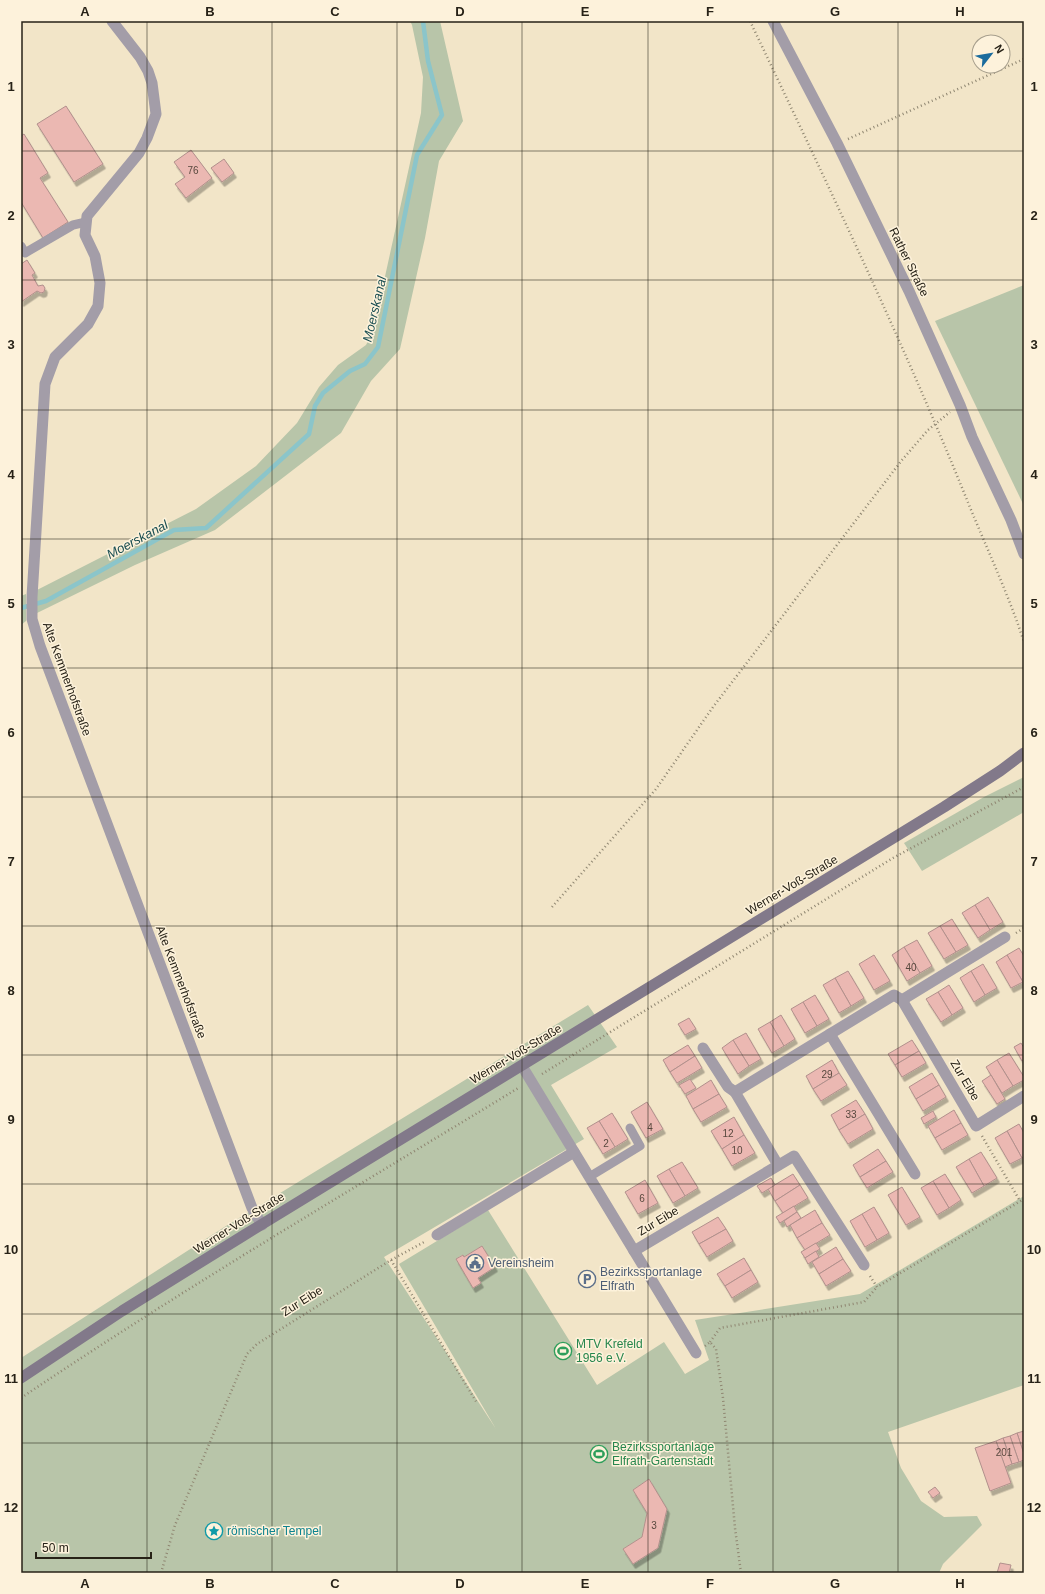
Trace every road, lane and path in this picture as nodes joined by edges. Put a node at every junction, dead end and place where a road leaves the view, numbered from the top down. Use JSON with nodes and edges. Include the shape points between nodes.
{"nodes":[{"id":1,"x":112,"y":21,"type":"edge"},
{"id":2,"x":750,"y":21,"type":"edge"},
{"id":3,"x":773,"y":21,"type":"edge"},
{"id":4,"x":1024,"y":59,"type":"edge"},
{"id":5,"x":837,"y":143,"type":"junction"},
{"id":6,"x":86,"y":222,"type":"junction"},
{"id":7,"x":22,"y":252,"type":"edge"},
{"id":8,"x":960,"y":405,"type":"junction"},
{"id":9,"x":936,"y":423,"type":"junction"},
{"id":10,"x":1011,"y":520,"type":"junction"},
{"id":11,"x":1024,"y":540,"type":"edge"},
{"id":12,"x":1024,"y":554,"type":"edge"},
{"id":13,"x":1024,"y":642,"type":"edge"},
{"id":14,"x":1024,"y":749,"type":"edge"},
{"id":15,"x":1024,"y":753,"type":"edge"},
{"id":16,"x":1024,"y":764,"type":"edge"},
{"id":17,"x":1000,"y":772,"type":"junction"},
{"id":18,"x":552,"y":907,"type":"dead end"},
{"id":19,"x":1005,"y":937,"type":"dead end"},
{"id":20,"x":902,"y":1000,"type":"junction"},
{"id":21,"x":830,"y":1034,"type":"junction"},
{"id":22,"x":703,"y":1048,"type":"dead end"},
{"id":23,"x":522,"y":1066,"type":"junction"},
{"id":24,"x":735,"y":1092,"type":"junction"},
{"id":25,"x":1024,"y":1096,"type":"edge"},
{"id":26,"x":976,"y":1126,"type":"junction"},
{"id":27,"x":630,"y":1128,"type":"dead end"},
{"id":28,"x":574,"y":1152,"type":"junction"},
{"id":29,"x":778,"y":1165,"type":"junction"},
{"id":30,"x":915,"y":1174,"type":"dead end"},
{"id":31,"x":589,"y":1177,"type":"junction"},
{"id":32,"x":1024,"y":1199,"type":"edge"},
{"id":33,"x":1020,"y":1201,"type":"junction"},
{"id":34,"x":262,"y":1225,"type":"junction"},
{"id":35,"x":437,"y":1235,"type":"joint"},
{"id":36,"x":634,"y":1251,"type":"junction"},
{"id":37,"x":391,"y":1260,"type":"junction"},
{"id":38,"x":864,"y":1265,"type":"joint"},
{"id":39,"x":877,"y":1287,"type":"junction"},
{"id":40,"x":710,"y":1342,"type":"junction"},
{"id":41,"x":696,"y":1353,"type":"joint"},
{"id":42,"x":21,"y":1378,"type":"edge"},
{"id":43,"x":477,"y":1403,"type":"dead end"},
{"id":44,"x":161,"y":1573,"type":"edge"},
{"id":45,"x":741,"y":1573,"type":"edge"}],
"edges":[{"from":1,"to":6,"type":"street","via":[[148,70],[156,114],[139,153],[87,216]]},
{"from":2,"to":9,"type":"path","via":[[829,186]]},
{"from":3,"to":5,"type":"street","name":"Rather Straße"},
{"from":4,"to":5,"type":"path"},
{"from":5,"to":8,"type":"street","name":"Rather Straße","via":[[909,291]]},
{"from":6,"to":7,"type":"lane","via":[[74,225]]},
{"from":6,"to":34,"type":"street","name":"Alte Kemmerhofstraße","via":[[85,235],[95,256],[100,283],[98,306],[88,324],[55,357],[45,384],[32,619],[252,1208]]},
{"from":8,"to":9,"type":"path"},
{"from":8,"to":10,"type":"street","name":"Rather Straße","via":[[972,437]]},
{"from":9,"to":13,"type":"path"},
{"from":9,"to":18,"type":"path","via":[[902,460],[727,688],[656,789]]},
{"from":10,"to":11,"type":"street","name":"Rather Straße"},
{"from":10,"to":12,"type":"street","name":"Rather Straße"},
{"from":14,"to":17,"type":"street"},
{"from":15,"to":17,"type":"main road","name":"Werner-Voß-Straße"},
{"from":16,"to":17,"type":"main road"},
{"from":17,"to":23,"type":"main road","name":"Werner-Voß-Straße"},
{"from":19,"to":20,"type":"street"},
{"from":20,"to":21,"type":"street","via":[[894,995]]},
{"from":20,"to":26,"type":"street","name":"Zur Eibe"},
{"from":21,"to":24,"type":"street"},
{"from":21,"to":30,"type":"street"},
{"from":22,"to":24,"type":"street","via":[[728,1087]]},
{"from":23,"to":28,"type":"street","name":"Zur Eibe"},
{"from":23,"to":34,"type":"main road","name":"Werner-Voß-Straße"},
{"from":24,"to":29,"type":"street"},
{"from":25,"to":26,"type":"street"},
{"from":26,"to":33,"type":"path"},
{"from":27,"to":31,"type":"lane","via":[[640,1146]]},
{"from":28,"to":31,"type":"street","name":"Zur Eibe"},
{"from":28,"to":35,"type":"street"},
{"from":29,"to":36,"type":"street","name":"Zur Eibe"},
{"from":29,"to":38,"type":"street","name":"Zur Eibe","via":[[794,1156]]},
{"from":31,"to":36,"type":"street","name":"Zur Eibe"},
{"from":32,"to":33,"type":"path"},
{"from":33,"to":39,"type":"path"},
{"from":34,"to":42,"type":"main road","name":"Werner-Voß-Straße"},
{"from":35,"to":37,"type":"path","name":"Zur Eibe"},
{"from":36,"to":41,"type":"street","name":"Zur Eibe"},
{"from":37,"to":43,"type":"path"},
{"from":37,"to":44,"type":"path","name":"Zur Eibe","via":[[257,1344],[247,1354],[175,1525]]},
{"from":38,"to":39,"type":"path"},
{"from":39,"to":40,"type":"path","via":[[864,1302],[720,1328]]},
{"from":40,"to":41,"type":"path"},
{"from":40,"to":45,"type":"path","via":[[716,1349],[723,1398]]}]}
